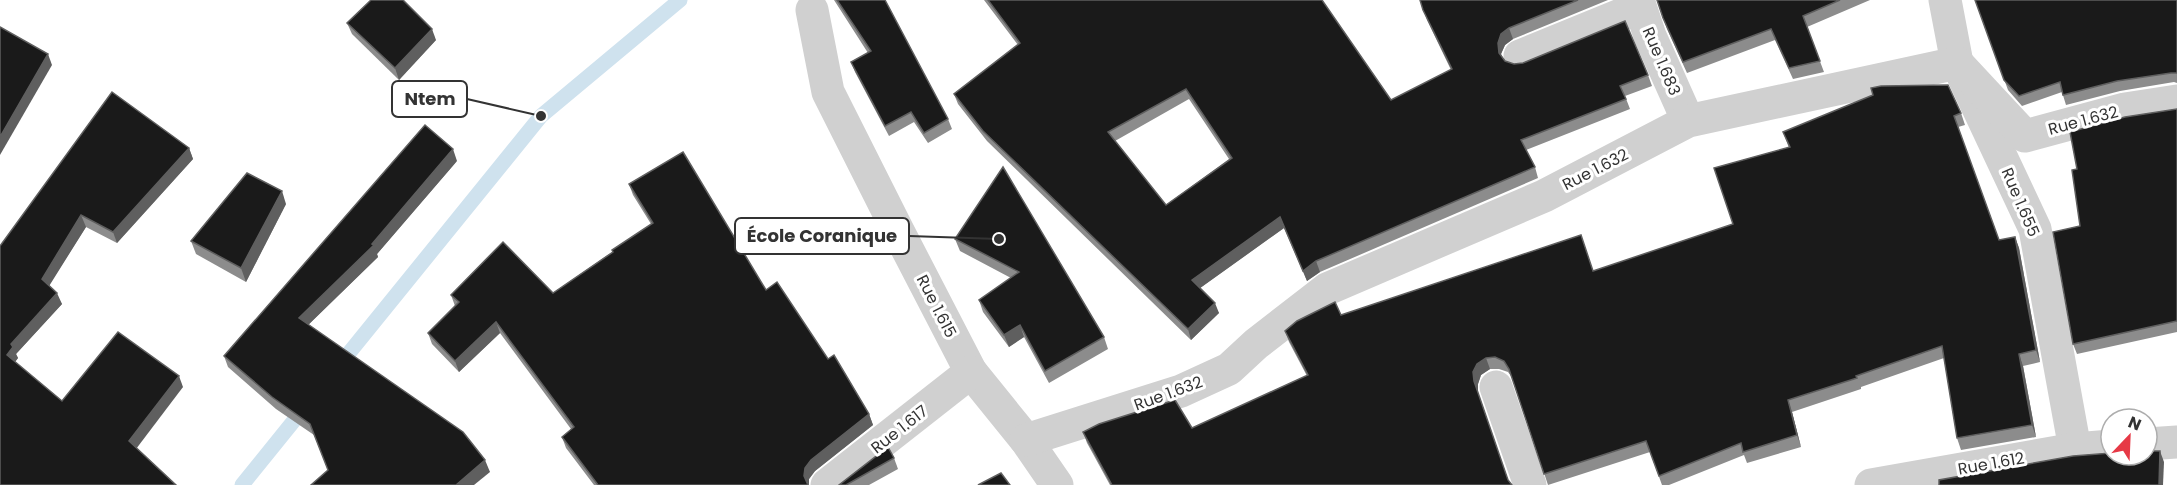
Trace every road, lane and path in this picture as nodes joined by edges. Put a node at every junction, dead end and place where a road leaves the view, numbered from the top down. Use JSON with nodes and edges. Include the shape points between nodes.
{"nodes":[{"id":1,"x":1946,"y":0,"type":"edge"},
{"id":2,"x":1639,"y":3,"type":"edge"},
{"id":3,"x":812,"y":10,"type":"dead end"},
{"id":4,"x":1520,"y":56,"type":"dead end"},
{"id":5,"x":1958,"y":63,"type":"junction"},
{"id":6,"x":2177,"y":101,"type":"edge"},
{"id":7,"x":1688,"y":121,"type":"junction"},
{"id":8,"x":971,"y":372,"type":"junction"},
{"id":9,"x":1496,"y":387,"type":"dead end"},
{"id":10,"x":1026,"y":440,"type":"junction"},
{"id":11,"x":2177,"y":442,"type":"edge"},
{"id":12,"x":2159,"y":443,"type":"edge"},
{"id":13,"x":2099,"y":447,"type":"edge"},
{"id":14,"x":2075,"y":449,"type":"junction"},
{"id":15,"x":826,"y":485,"type":"edge"},
{"id":16,"x":1056,"y":485,"type":"edge"},
{"id":17,"x":1530,"y":485,"type":"edge"},
{"id":18,"x":1871,"y":485,"type":"edge"}],
"edges":[{"from":1,"to":5,"type":"street","name":"Rue 1.655"},
{"from":2,"to":4,"type":"street"},
{"from":2,"to":7,"type":"street","name":"Rue 1.683"},
{"from":3,"to":8,"type":"street","name":"Rue 1.615","via":[[828,92]]},
{"from":5,"to":6,"type":"street","name":"Rue 1.632","via":[[2025,136],[2125,108]]},
{"from":5,"to":7,"type":"street","name":"Rue 1.632"},
{"from":5,"to":14,"type":"street","name":"Rue 1.655","via":[[2035,229]]},
{"from":7,"to":10,"type":"street","name":"Rue 1.632","via":[[1544,196],[1327,289],[1229,369],[1181,391]]},
{"from":8,"to":10,"type":"street","name":"Rue 1.615"},
{"from":8,"to":15,"type":"street","name":"Rue 1.617"},
{"from":9,"to":17,"type":"street"},
{"from":10,"to":16,"type":"street","name":"Rue 1.615"},
{"from":11,"to":12,"type":"street"},
{"from":13,"to":14,"type":"street","name":"Rue 1.612"},
{"from":14,"to":18,"type":"street","name":"Rue 1.612"}]}
